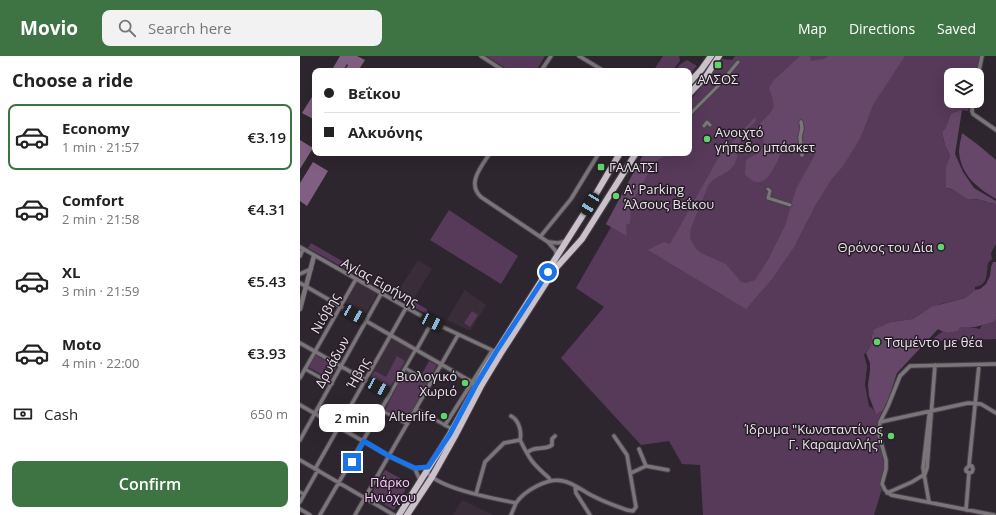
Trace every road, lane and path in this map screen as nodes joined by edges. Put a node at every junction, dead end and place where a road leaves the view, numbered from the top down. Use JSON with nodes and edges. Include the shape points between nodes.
{"nodes":[{"id":1,"x":481,"y":56,"type":"edge"},
{"id":2,"x":551,"y":56,"type":"edge"},
{"id":3,"x":579,"y":56,"type":"edge"},
{"id":4,"x":711,"y":56,"type":"edge"},
{"id":5,"x":719,"y":56,"type":"edge"},
{"id":6,"x":982,"y":56,"type":"edge"},
{"id":7,"x":738,"y":62,"type":"dead end"},
{"id":8,"x":499,"y":68,"type":"edge"},
{"id":9,"x":543,"y":68,"type":"edge"},
{"id":10,"x":599,"y":68,"type":"edge"},
{"id":11,"x":980,"y":68,"type":"edge"},
{"id":12,"x":692,"y":80,"type":"edge"},
{"id":13,"x":692,"y":91,"type":"edge"},
{"id":14,"x":972,"y":108,"type":"edge"},
{"id":15,"x":692,"y":112,"type":"edge"},
{"id":16,"x":801,"y":122,"type":"dead end"},
{"id":17,"x":710,"y":125,"type":"dead end"},
{"id":18,"x":704,"y":126,"type":"dead end"},
{"id":19,"x":996,"y":130,"type":"edge"},
{"id":20,"x":802,"y":155,"type":"dead end"},
{"id":21,"x":488,"y":156,"type":"edge"},
{"id":22,"x":597,"y":156,"type":"edge"},
{"id":23,"x":618,"y":156,"type":"edge"},
{"id":24,"x":634,"y":156,"type":"edge"},
{"id":25,"x":768,"y":188,"type":"dead end"},
{"id":26,"x":790,"y":205,"type":"dead end"},
{"id":27,"x":540,"y":237,"type":"junction"},
{"id":28,"x":568,"y":240,"type":"junction"},
{"id":29,"x":548,"y":242,"type":"junction"},
{"id":30,"x":302,"y":248,"type":"edge"},
{"id":31,"x":300,"y":256,"type":"edge"},
{"id":32,"x":314,"y":256,"type":"junction"},
{"id":33,"x":557,"y":256,"type":"junction"},
{"id":34,"x":311,"y":269,"type":"junction"},
{"id":35,"x":300,"y":274,"type":"edge"},
{"id":36,"x":356,"y":280,"type":"junction"},
{"id":37,"x":300,"y":283,"type":"edge"},
{"id":38,"x":306,"y":287,"type":"junction"},
{"id":39,"x":380,"y":294,"type":"junction"},
{"id":40,"x":341,"y":306,"type":"junction"},
{"id":41,"x":406,"y":308,"type":"junction"},
{"id":42,"x":300,"y":309,"type":"edge"},
{"id":43,"x":366,"y":321,"type":"junction"},
{"id":44,"x":432,"y":322,"type":"junction"},
{"id":45,"x":391,"y":335,"type":"junction"},
{"id":46,"x":458,"y":335,"type":"junction"},
{"id":47,"x":300,"y":343,"type":"edge"},
{"id":48,"x":416,"y":349,"type":"junction"},
{"id":49,"x":315,"y":351,"type":"junction"},
{"id":50,"x":494,"y":352,"type":"junction"},
{"id":51,"x":442,"y":364,"type":"junction"},
{"id":52,"x":996,"y":364,"type":"edge"},
{"id":53,"x":935,"y":365,"type":"junction"},
{"id":54,"x":979,"y":365,"type":"junction"},
{"id":55,"x":342,"y":366,"type":"junction"},
{"id":56,"x":405,"y":368,"type":"junction"},
{"id":57,"x":305,"y":369,"type":"junction"},
{"id":58,"x":300,"y":378,"type":"edge"},
{"id":59,"x":365,"y":380,"type":"junction"},
{"id":60,"x":431,"y":383,"type":"junction"},
{"id":61,"x":332,"y":384,"type":"junction"},
{"id":62,"x":474,"y":384,"type":"junction"},
{"id":63,"x":390,"y":394,"type":"junction"},
{"id":64,"x":975,"y":403,"type":"junction"},
{"id":65,"x":300,"y":405,"type":"edge"},
{"id":66,"x":416,"y":409,"type":"junction"},
{"id":67,"x":381,"y":410,"type":"junction"},
{"id":68,"x":931,"y":411,"type":"junction"},
{"id":69,"x":996,"y":413,"type":"edge"},
{"id":70,"x":315,"y":414,"type":"junction"},
{"id":71,"x":512,"y":416,"type":"dead end"},
{"id":72,"x":880,"y":422,"type":"junction"},
{"id":73,"x":407,"y":424,"type":"junction"},
{"id":74,"x":445,"y":425,"type":"junction"},
{"id":75,"x":338,"y":427,"type":"junction"},
{"id":76,"x":452,"y":429,"type":"junction"},
{"id":77,"x":555,"y":436,"type":"dead end"},
{"id":78,"x":614,"y":436,"type":"dead end"},
{"id":79,"x":300,"y":440,"type":"edge"},
{"id":80,"x":520,"y":440,"type":"junction"},
{"id":81,"x":364,"y":441,"type":"junction"},
{"id":82,"x":639,"y":449,"type":"dead end"},
{"id":83,"x":527,"y":454,"type":"junction"},
{"id":84,"x":389,"y":456,"type":"junction"},
{"id":85,"x":300,"y":460,"type":"edge"},
{"id":86,"x":646,"y":466,"type":"junction"},
{"id":87,"x":415,"y":468,"type":"junction"},
{"id":88,"x":427,"y":468,"type":"junction"},
{"id":89,"x":316,"y":470,"type":"junction"},
{"id":90,"x":668,"y":470,"type":"dead end"},
{"id":91,"x":631,"y":473,"type":"junction"},
{"id":92,"x":925,"y":474,"type":"junction"},
{"id":93,"x":432,"y":477,"type":"junction"},
{"id":94,"x":420,"y":480,"type":"junction"},
{"id":95,"x":550,"y":481,"type":"junction"},
{"id":96,"x":339,"y":482,"type":"junction"},
{"id":97,"x":575,"y":486,"type":"junction"},
{"id":98,"x":887,"y":492,"type":"junction"},
{"id":99,"x":302,"y":493,"type":"edge"},
{"id":100,"x":476,"y":494,"type":"junction"},
{"id":101,"x":365,"y":497,"type":"junction"},
{"id":102,"x":300,"y":502,"type":"edge"},
{"id":103,"x":929,"y":502,"type":"junction"},
{"id":104,"x":516,"y":503,"type":"junction"},
{"id":105,"x":300,"y":509,"type":"edge"},
{"id":106,"x":966,"y":510,"type":"junction"},
{"id":107,"x":310,"y":515,"type":"edge"},
{"id":108,"x":320,"y":515,"type":"edge"},
{"id":109,"x":355,"y":515,"type":"edge"},
{"id":110,"x":394,"y":515,"type":"edge"},
{"id":111,"x":399,"y":515,"type":"edge"},
{"id":112,"x":407,"y":515,"type":"edge"},
{"id":113,"x":511,"y":515,"type":"edge"},
{"id":114,"x":590,"y":515,"type":"edge"},
{"id":115,"x":994,"y":515,"type":"edge"}],
"edges":[{"from":1,"to":8,"type":"street"},
{"from":2,"to":9,"type":"street"},
{"from":3,"to":10,"type":"street"},
{"from":4,"to":12,"type":"main road"},
{"from":5,"to":13,"type":"main road","via":[[707,75]]},
{"from":6,"to":11,"type":"street"},
{"from":7,"to":15,"type":"street"},
{"from":14,"to":19,"type":"street","via":[[975,115]]},
{"from":16,"to":20,"type":"street"},
{"from":17,"to":18,"type":"street","via":[[707,122]]},
{"from":21,"to":27,"type":"street","via":[[476,177],[477,192]]},
{"from":22,"to":27,"type":"street","via":[[571,199]]},
{"from":23,"to":28,"type":"main road"},
{"from":24,"to":93,"type":"main road","via":[[582,240],[555,269],[501,353],[477,392]]},
{"from":25,"to":26,"type":"street","via":[[768,198]]},
{"from":27,"to":29,"type":"street"},
{"from":28,"to":29,"type":"street"},
{"from":28,"to":33,"type":"main road"},
{"from":29,"to":33,"type":"street"},
{"from":30,"to":31,"type":"street"},
{"from":30,"to":32,"type":"street","name":"Αγίας Ειρήνης"},
{"from":32,"to":34,"type":"street"},
{"from":32,"to":36,"type":"street","name":"Αγίας Ειρήνης"},
{"from":33,"to":50,"type":"main road"},
{"from":34,"to":35,"type":"street"},
{"from":34,"to":38,"type":"street"},
{"from":36,"to":39,"type":"street","name":"Αγίας Ειρήνης"},
{"from":36,"to":40,"type":"street","name":"Νιόβης"},
{"from":37,"to":38,"type":"street"},
{"from":38,"to":40,"type":"street"},
{"from":38,"to":42,"type":"street"},
{"from":39,"to":41,"type":"street","name":"Αγίας Ειρήνης"},
{"from":39,"to":43,"type":"street","name":"Δρυάδων"},
{"from":40,"to":43,"type":"street"},
{"from":40,"to":49,"type":"street","name":"Νιόβης"},
{"from":41,"to":44,"type":"street","name":"Αγίας Ειρήνης"},
{"from":41,"to":45,"type":"street","name":"Ήβης"},
{"from":43,"to":45,"type":"street"},
{"from":43,"to":55,"type":"street","name":"Δρυάδων"},
{"from":44,"to":46,"type":"street","name":"Αγίας Ειρήνης"},
{"from":44,"to":48,"type":"street"},
{"from":45,"to":48,"type":"street"},
{"from":45,"to":59,"type":"street","name":"Ήβης"},
{"from":46,"to":50,"type":"street","name":"Αγίας Ειρήνης"},
{"from":46,"to":51,"type":"street"},
{"from":47,"to":49,"type":"street"},
{"from":48,"to":51,"type":"street"},
{"from":48,"to":56,"type":"street"},
{"from":49,"to":55,"type":"street"},
{"from":49,"to":57,"type":"street","name":"Νιόβης"},
{"from":50,"to":62,"type":"main road"},
{"from":51,"to":60,"type":"street"},
{"from":51,"to":62,"type":"street"},
{"from":52,"to":54,"type":"street"},
{"from":53,"to":54,"type":"street"},
{"from":53,"to":68,"type":"street"},
{"from":53,"to":72,"type":"street","via":[[910,366],[900,376]]},
{"from":54,"to":64,"type":"street"},
{"from":55,"to":59,"type":"street"},
{"from":55,"to":61,"type":"street","name":"Δρυάδων"},
{"from":56,"to":60,"type":"street"},
{"from":56,"to":63,"type":"street"},
{"from":57,"to":58,"type":"street","name":"Νιόβης"},
{"from":57,"to":61,"type":"street"},
{"from":59,"to":63,"type":"street"},
{"from":59,"to":75,"type":"street","name":"Ήβης"},
{"from":60,"to":66,"type":"street"},
{"from":61,"to":70,"type":"street","name":"Δρυάδων"},
{"from":62,"to":74,"type":"street"},
{"from":62,"to":76,"type":"main road"},
{"from":63,"to":67,"type":"street"},
{"from":64,"to":68,"type":"street","via":[[968,402]]},
{"from":64,"to":69,"type":"street"},
{"from":64,"to":106,"type":"street","via":[[969,466],[972,466],[973,470],[969,473]]},
{"from":65,"to":70,"type":"street"},
{"from":66,"to":73,"type":"street"},
{"from":66,"to":74,"type":"street"},
{"from":67,"to":73,"type":"street"},
{"from":67,"to":81,"type":"street"},
{"from":68,"to":72,"type":"street"},
{"from":68,"to":92,"type":"street"},
{"from":70,"to":75,"type":"street"},
{"from":70,"to":79,"type":"street","name":"Δρυάδων"},
{"from":71,"to":80,"type":"street","via":[[517,420],[521,433]]},
{"from":72,"to":98,"type":"street","via":[[880,440],[886,460],[882,484]]},
{"from":73,"to":84,"type":"street"},
{"from":74,"to":76,"type":"street"},
{"from":75,"to":81,"type":"street"},
{"from":75,"to":89,"type":"street","name":"Ήβης"},
{"from":76,"to":88,"type":"main road"},
{"from":77,"to":83,"type":"street","via":[[550,447],[533,448]]},
{"from":78,"to":91,"type":"street","via":[[627,454]]},
{"from":80,"to":83,"type":"street"},
{"from":80,"to":100,"type":"street","via":[[504,443],[485,462]]},
{"from":81,"to":84,"type":"street"},
{"from":81,"to":96,"type":"street"},
{"from":82,"to":86,"type":"street"},
{"from":83,"to":95,"type":"street"},
{"from":84,"to":87,"type":"street"},
{"from":84,"to":101,"type":"street"},
{"from":85,"to":89,"type":"street"},
{"from":86,"to":90,"type":"street"},
{"from":86,"to":91,"type":"street"},
{"from":87,"to":88,"type":"street"},
{"from":87,"to":94,"type":"street"},
{"from":88,"to":93,"type":"street"},
{"from":88,"to":94,"type":"main road"},
{"from":89,"to":96,"type":"street"},
{"from":89,"to":99,"type":"street","name":"Ήβης"},
{"from":91,"to":97,"type":"street","via":[[636,507],[633,511]]},
{"from":92,"to":98,"type":"street"},
{"from":92,"to":103,"type":"street"},
{"from":93,"to":100,"type":"street","via":[[447,486]]},
{"from":93,"to":112,"type":"main road"},
{"from":94,"to":111,"type":"main road"},
{"from":95,"to":97,"type":"street","via":[[562,480]]},
{"from":95,"to":104,"type":"street","via":[[529,490]]},
{"from":96,"to":101,"type":"street"},
{"from":96,"to":108,"type":"street"},
{"from":97,"to":114,"type":"street"},
{"from":98,"to":103,"type":"street"},
{"from":99,"to":102,"type":"street","name":"Ήβης"},
{"from":100,"to":104,"type":"street"},
{"from":101,"to":109,"type":"street"},
{"from":101,"to":110,"type":"street"},
{"from":103,"to":106,"type":"street"},
{"from":104,"to":113,"type":"street"},
{"from":105,"to":107,"type":"street"},
{"from":106,"to":115,"type":"street"}]}
